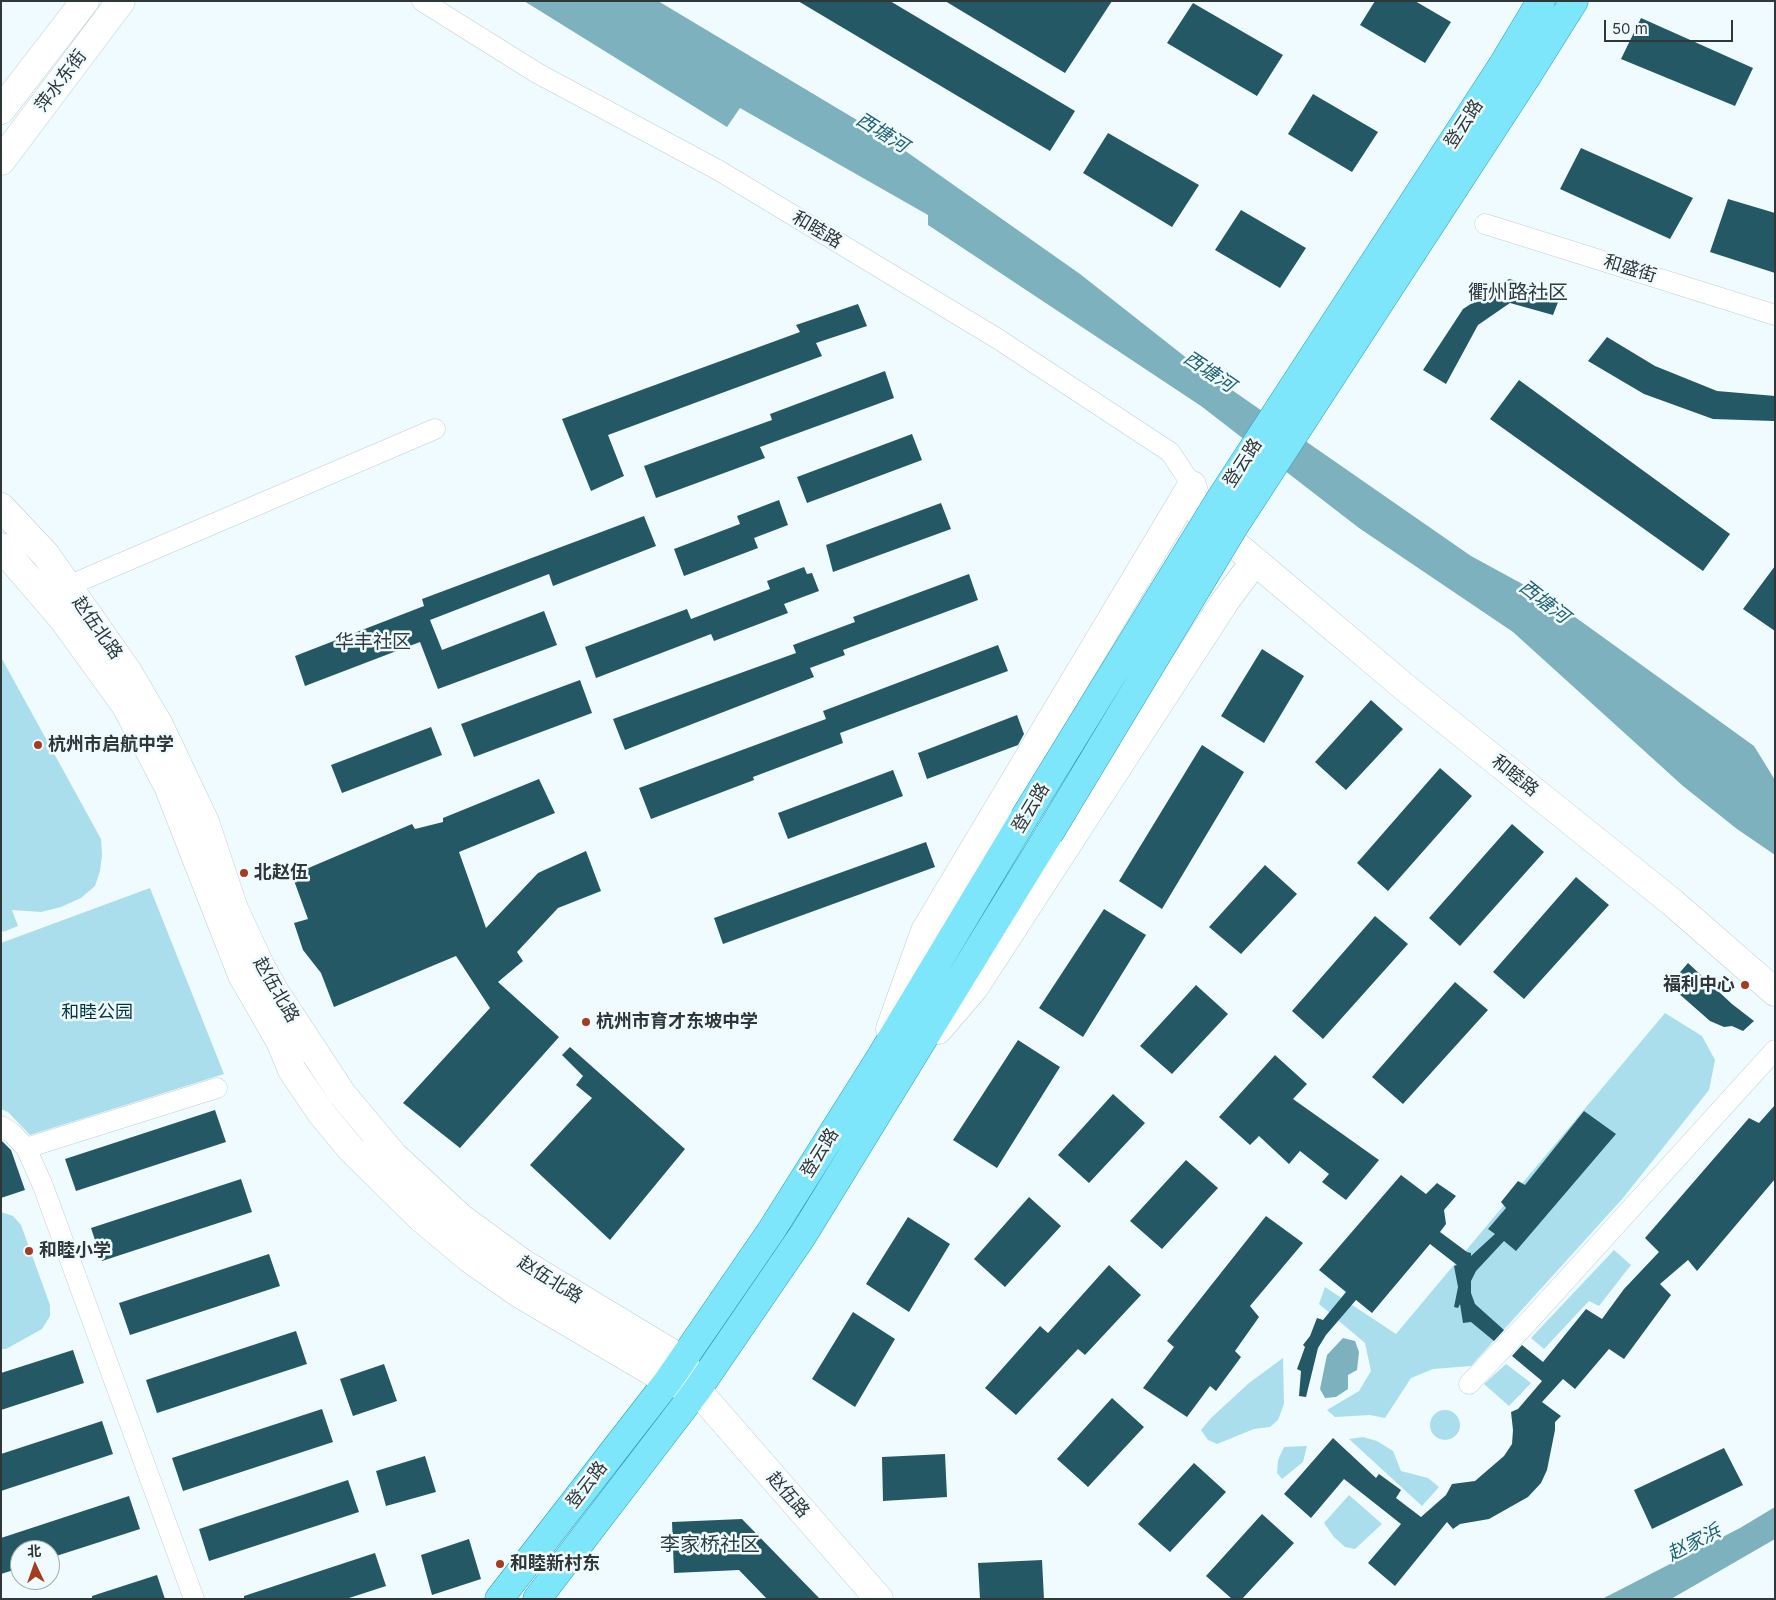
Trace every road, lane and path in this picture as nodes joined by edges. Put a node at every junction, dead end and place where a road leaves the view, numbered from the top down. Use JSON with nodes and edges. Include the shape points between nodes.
{"nodes":[{"id":1,"x":85,"y":1,"type":"edge"},
{"id":2,"x":121,"y":1,"type":"edge"},
{"id":3,"x":422,"y":1,"type":"edge"},
{"id":4,"x":1541,"y":1,"type":"edge"},
{"id":5,"x":1574,"y":1,"type":"edge"},
{"id":6,"x":1,"y":110,"type":"edge"},
{"id":7,"x":1,"y":161,"type":"edge"},
{"id":8,"x":1485,"y":224,"type":"dead end"},
{"id":9,"x":1775,"y":315,"type":"edge"},
{"id":10,"x":435,"y":429,"type":"dead end"},
{"id":11,"x":1192,"y":485,"type":"junction"},
{"id":12,"x":1,"y":507,"type":"edge"},
{"id":13,"x":1,"y":547,"type":"edge"},
{"id":14,"x":1255,"y":562,"type":"junction"},
{"id":15,"x":68,"y":586,"type":"junction"},
{"id":16,"x":1775,"y":992,"type":"edge"},
{"id":17,"x":1775,"y":1050,"type":"edge"},
{"id":18,"x":890,"y":1066,"type":"junction"},
{"id":19,"x":217,"y":1088,"type":"dead end"},
{"id":20,"x":1,"y":1126,"type":"edge"},
{"id":21,"x":26,"y":1148,"type":"junction"},
{"id":22,"x":676,"y":1371,"type":"junction"},
{"id":23,"x":1469,"y":1384,"type":"dead end"},
{"id":24,"x":697,"y":1390,"type":"junction"},
{"id":25,"x":194,"y":1599,"type":"edge"},
{"id":26,"x":499,"y":1599,"type":"edge"},
{"id":27,"x":537,"y":1599,"type":"edge"},
{"id":28,"x":879,"y":1599,"type":"edge"}],
"edges":[{"from":1,"to":6,"type":"main road","name":"萍水东街"},
{"from":2,"to":7,"type":"main road","name":"萍水东街"},
{"from":3,"to":11,"type":"street","name":"和睦路","via":[[537,73],[718,170],[998,339],[1170,452]]},
{"from":4,"to":18,"type":"main road","name":"登云路","bridge":true,"via":[[1217,504],[1024,818]]},
{"from":5,"to":18,"type":"main road","name":"登云路","bridge":true,"via":[[1235,525],[1049,834]]},
{"from":8,"to":9,"type":"street","name":"和盛街"},
{"from":10,"to":15,"type":"street"},
{"from":11,"to":14,"type":"main road","name":"和睦路","via":[[1201,516]]},
{"from":11,"to":18,"type":"main road","via":[[925,931]]},
{"from":12,"to":15,"type":"main road","name":"赵伍北路","via":[[46,555]]},
{"from":13,"to":22,"type":"main road","name":"赵伍北路","via":[[63,619],[126,706],[168,786],[242,975],[280,1041],[292,1070],[321,1113],[397,1196],[470,1259],[520,1294]]},
{"from":14,"to":16,"type":"main road","name":"和睦路","via":[[1673,903]]},
{"from":14,"to":18,"type":"main road","via":[[1226,600],[974,988]]},
{"from":15,"to":22,"type":"main road","name":"赵伍北路","via":[[128,672],[159,725],[205,822],[234,909],[260,965],[342,1094],[394,1156],[462,1218]]},
{"from":17,"to":23,"type":"street"},
{"from":18,"to":22,"type":"main road","name":"登云路","via":[[771,1231]]},
{"from":18,"to":24,"type":"main road","name":"登云路","via":[[803,1235]]},
{"from":19,"to":21,"type":"street"},
{"from":20,"to":21,"type":"street"},
{"from":21,"to":25,"type":"street","via":[[43,1186]]},
{"from":22,"to":24,"type":"main road","name":"赵伍路"},
{"from":22,"to":26,"type":"main road","name":"登云路"},
{"from":24,"to":27,"type":"main road","name":"登云路"},
{"from":24,"to":28,"type":"main road","name":"赵伍路"}]}
